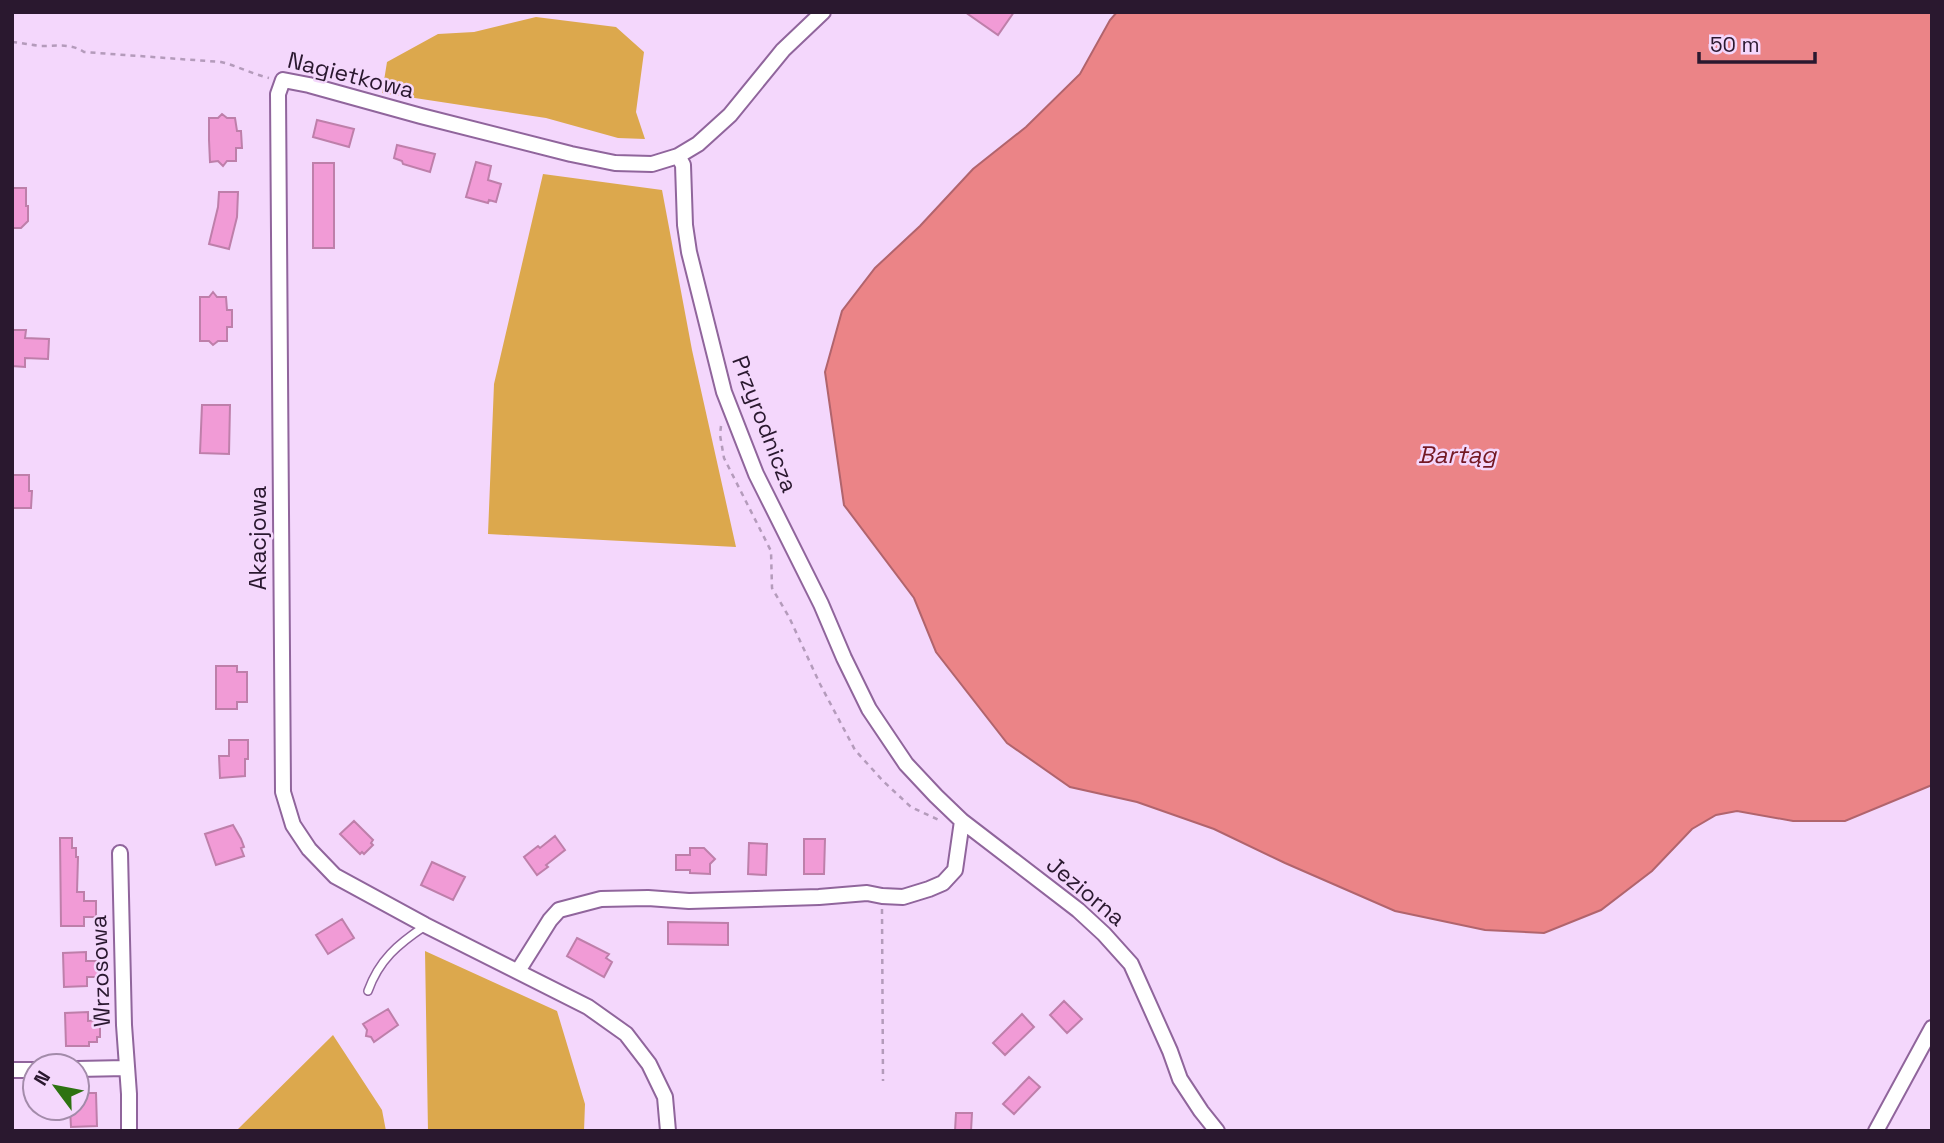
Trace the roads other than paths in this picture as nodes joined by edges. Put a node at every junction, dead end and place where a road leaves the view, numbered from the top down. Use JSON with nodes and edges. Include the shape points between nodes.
{"nodes":[{"id":1,"x":823,"y":12,"type":"edge"},
{"id":2,"x":284,"y":80,"type":"joint"},
{"id":3,"x":678,"y":156,"type":"junction"},
{"id":4,"x":962,"y":821,"type":"junction"},
{"id":5,"x":120,"y":853,"type":"dead end"},
{"id":6,"x":425,"y":925,"type":"junction"},
{"id":7,"x":518,"y":971,"type":"junction"},
{"id":8,"x":368,"y":990,"type":"dead end"},
{"id":9,"x":1932,"y":1028,"type":"edge"},
{"id":10,"x":126,"y":1068,"type":"junction"},
{"id":11,"x":91,"y":1069,"type":"edge"},
{"id":12,"x":129,"y":1131,"type":"edge"},
{"id":13,"x":668,"y":1131,"type":"edge"},
{"id":14,"x":1217,"y":1131,"type":"edge"},
{"id":15,"x":1876,"y":1131,"type":"edge"}],
"edges":[{"from":1,"to":3,"type":"street","via":[[783,50],[730,115]]},
{"from":2,"to":3,"type":"street","name":"Nagietkowa","via":[[615,163],[652,163]]},
{"from":2,"to":6,"type":"street","name":"Akacjowa","via":[[278,94],[283,792],[293,825],[335,876]]},
{"from":3,"to":4,"type":"street","name":"Przyrodnicza","via":[[683,165],[685,225],[701,300],[724,392],[756,474],[869,709],[906,764]]},
{"from":4,"to":7,"type":"street","via":[[955,870],[929,889],[904,897],[867,893],[689,901],[601,899],[559,910]]},
{"from":4,"to":14,"type":"street","name":"Jeziorna","via":[[1078,909],[1131,964],[1180,1079]]},
{"from":5,"to":10,"type":"street","name":"Wrzosowa"},
{"from":6,"to":7,"type":"street","name":"Akacjowa"},
{"from":6,"to":8,"type":"lane","via":[[382,962]]},
{"from":7,"to":13,"type":"street","name":"Akacjowa","via":[[588,1007],[626,1034],[649,1064],[665,1097]]},
{"from":9,"to":15,"type":"street"},
{"from":10,"to":11,"type":"street"},
{"from":10,"to":12,"type":"street","name":"Wrzosowa"}]}
